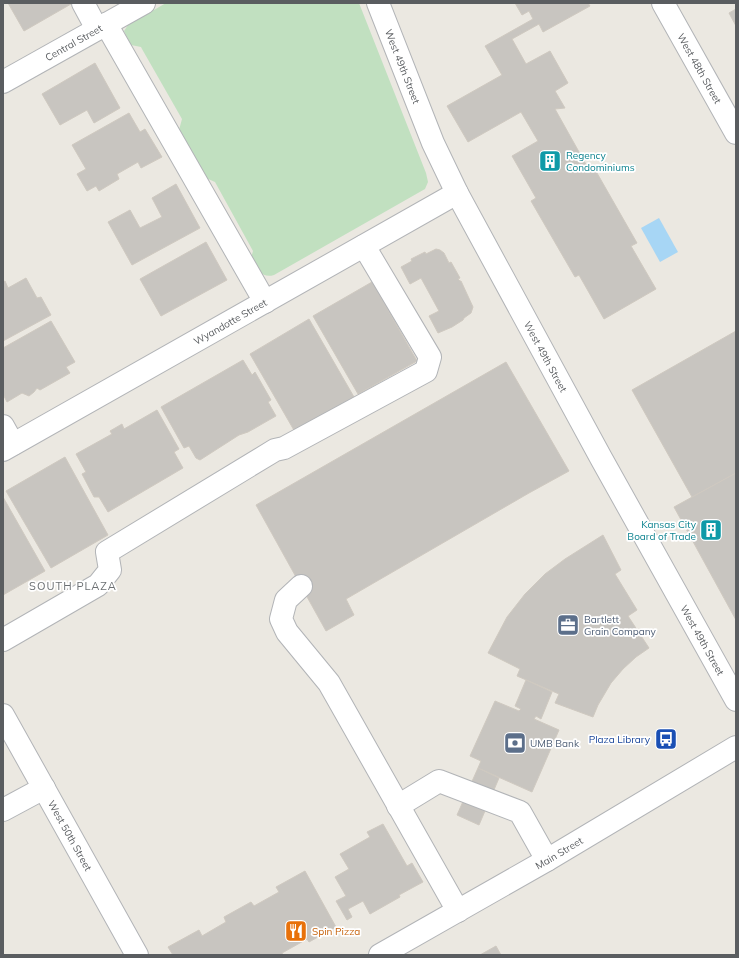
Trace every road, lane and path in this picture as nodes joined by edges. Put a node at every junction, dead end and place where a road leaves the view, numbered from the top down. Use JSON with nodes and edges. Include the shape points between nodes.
{"nodes":[{"id":1,"x":83,"y":3,"type":"edge"},
{"id":2,"x":144,"y":3,"type":"edge"},
{"id":3,"x":378,"y":3,"type":"edge"},
{"id":4,"x":663,"y":3,"type":"edge"},
{"id":5,"x":101,"y":26,"type":"junction"},
{"id":6,"x":4,"y":78,"type":"edge"},
{"id":7,"x":736,"y":134,"type":"edge"},
{"id":8,"x":458,"y":193,"type":"junction"},
{"id":9,"x":364,"y":246,"type":"junction"},
{"id":10,"x":265,"y":302,"type":"junction"},
{"id":11,"x":6,"y":440,"type":"edge"},
{"id":12,"x":301,"y":586,"type":"dead end"},
{"id":13,"x":3,"y":640,"type":"edge"},
{"id":14,"x":736,"y":700,"type":"edge"},
{"id":15,"x":3,"y":716,"type":"edge"},
{"id":16,"x":736,"y":747,"type":"edge"},
{"id":17,"x":44,"y":788,"type":"junction"},
{"id":18,"x":398,"y":806,"type":"junction"},
{"id":19,"x":3,"y":810,"type":"edge"},
{"id":20,"x":547,"y":860,"type":"junction"},
{"id":21,"x":458,"y":911,"type":"junction"},
{"id":22,"x":137,"y":955,"type":"edge"},
{"id":23,"x":380,"y":955,"type":"edge"}],
"edges":[{"from":1,"to":5,"type":"street"},
{"from":2,"to":5,"type":"street","name":"Central Street"},
{"from":3,"to":8,"type":"street","name":"West 49th Street","via":[[433,143]]},
{"from":4,"to":7,"type":"street","name":"West 48th Street"},
{"from":5,"to":6,"type":"street","name":"Central Street"},
{"from":5,"to":10,"type":"street"},
{"from":8,"to":9,"type":"street","name":"Wyandotte Street"},
{"from":8,"to":14,"type":"street","name":"West 49th Street","via":[[601,458]]},
{"from":9,"to":10,"type":"street","name":"Wyandotte Street"},
{"from":9,"to":13,"type":"street","via":[[430,358],[426,371],[284,448],[275,450],[108,552],[110,570],[98,585]]},
{"from":10,"to":11,"type":"street","name":"Wyandotte Street"},
{"from":12,"to":18,"type":"street","via":[[286,600],[281,619],[287,632],[329,683]]},
{"from":15,"to":17,"type":"street","name":"West 50th Street"},
{"from":16,"to":20,"type":"street","name":"Main Street"},
{"from":17,"to":19,"type":"street"},
{"from":17,"to":22,"type":"street","name":"West 50th Street"},
{"from":18,"to":20,"type":"street","via":[[439,781],[520,812]]},
{"from":18,"to":21,"type":"street"},
{"from":20,"to":21,"type":"street","name":"Main Street"},
{"from":21,"to":23,"type":"street","name":"Main Street"}]}
